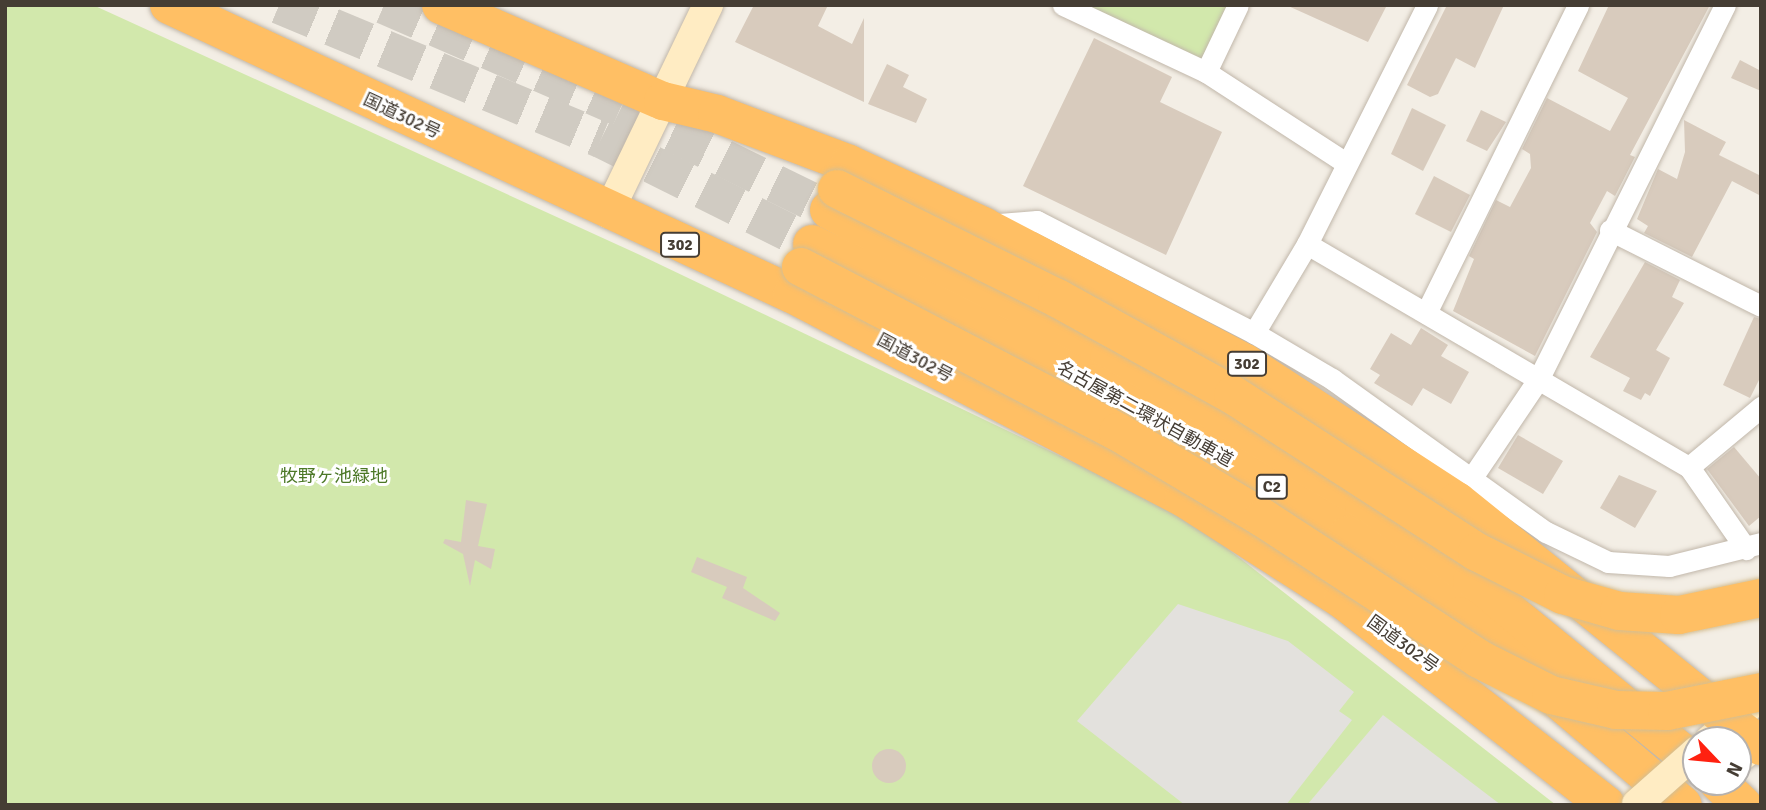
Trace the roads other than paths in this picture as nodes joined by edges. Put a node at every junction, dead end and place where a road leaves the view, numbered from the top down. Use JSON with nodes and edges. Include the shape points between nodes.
{"nodes":[{"id":1,"x":169,"y":5,"type":"edge"},
{"id":2,"x":442,"y":5,"type":"edge"},
{"id":3,"x":708,"y":5,"type":"edge"},
{"id":4,"x":1063,"y":5,"type":"edge"},
{"id":5,"x":1238,"y":5,"type":"edge"},
{"id":6,"x":1427,"y":5,"type":"edge"},
{"id":7,"x":1578,"y":5,"type":"edge"},
{"id":8,"x":1725,"y":5,"type":"edge"},
{"id":9,"x":1206,"y":72,"type":"junction"},
{"id":10,"x":663,"y":101,"type":"junction"},
{"id":11,"x":1346,"y":163,"type":"junction"},
{"id":12,"x":608,"y":213,"type":"junction"},
{"id":13,"x":983,"y":226,"type":"junction"},
{"id":14,"x":1610,"y":230,"type":"junction"},
{"id":15,"x":1307,"y":244,"type":"junction"},
{"id":16,"x":1761,"y":306,"type":"edge"},
{"id":17,"x":1426,"y":313,"type":"junction"},
{"id":18,"x":1254,"y":333,"type":"junction"},
{"id":19,"x":1539,"y":378,"type":"junction"},
{"id":20,"x":1761,"y":407,"type":"edge"},
{"id":21,"x":1689,"y":467,"type":"junction"},
{"id":22,"x":1473,"y":476,"type":"junction"},
{"id":23,"x":1753,"y":546,"type":"edge"},
{"id":24,"x":1761,"y":598,"type":"edge"},
{"id":25,"x":1761,"y":694,"type":"edge"},
{"id":26,"x":1695,"y":726,"type":"edge"},
{"id":27,"x":1706,"y":726,"type":"edge"},
{"id":28,"x":1743,"y":726,"type":"edge"},
{"id":29,"x":1682,"y":777,"type":"edge"},
{"id":30,"x":1637,"y":804,"type":"edge"},
{"id":31,"x":1606,"y":805,"type":"edge"},
{"id":32,"x":1684,"y":805,"type":"edge"}],
"edges":[{"from":1,"to":12,"type":"highway","name":"国道302号","number":"302"},
{"from":2,"to":10,"type":"highway","number":"302"},
{"from":3,"to":10,"type":"street"},
{"from":4,"to":9,"type":"street"},
{"from":5,"to":9,"type":"street"},
{"from":6,"to":11,"type":"street"},
{"from":7,"to":17,"type":"street"},
{"from":8,"to":14,"type":"street"},
{"from":9,"to":11,"type":"street"},
{"from":10,"to":12,"type":"street"},
{"from":10,"to":13,"type":"highway","number":"302","via":[[716,114],[849,164]]},
{"from":11,"to":15,"type":"street"},
{"from":12,"to":31,"type":"highway","name":"国道302号","number":"302","via":[[792,294],[1184,498],[1343,600]]},
{"from":13,"to":18,"type":"street","via":[[1037,221]]},
{"from":13,"to":27,"type":"highway","number":"302","via":[[1245,363],[1368,441],[1528,554]]},
{"from":14,"to":16,"type":"street"},
{"from":14,"to":19,"type":"street"},
{"from":15,"to":17,"type":"street"},
{"from":15,"to":18,"type":"street"},
{"from":17,"to":19,"type":"street"},
{"from":18,"to":22,"type":"street"},
{"from":19,"to":21,"type":"street"},
{"from":19,"to":22,"type":"street"},
{"from":20,"to":21,"type":"street"},
{"from":21,"to":23,"type":"street"},
{"from":22,"to":23,"type":"street","via":[[1546,532],[1608,562],[1669,566]]},
{"from":24,"to":26,"type":"highway","name":"名古屋第二環状自動車道","number":"C2","bridge":true,"via":[[1679,615],[1619,611],[1563,595],[1477,552],[1233,395],[1057,298],[833,200],[1364,507]]},
{"from":25,"to":28,"type":"street"},
{"from":25,"to":32,"type":"highway","name":"名古屋第二環状自動車道","number":"C2","bridge":true,"via":[[1667,711],[1616,710],[1551,695],[1479,659],[1264,518],[807,256],[1094,384],[1348,535],[1460,616]]},
{"from":29,"to":30,"type":"street","bridge":true}]}
